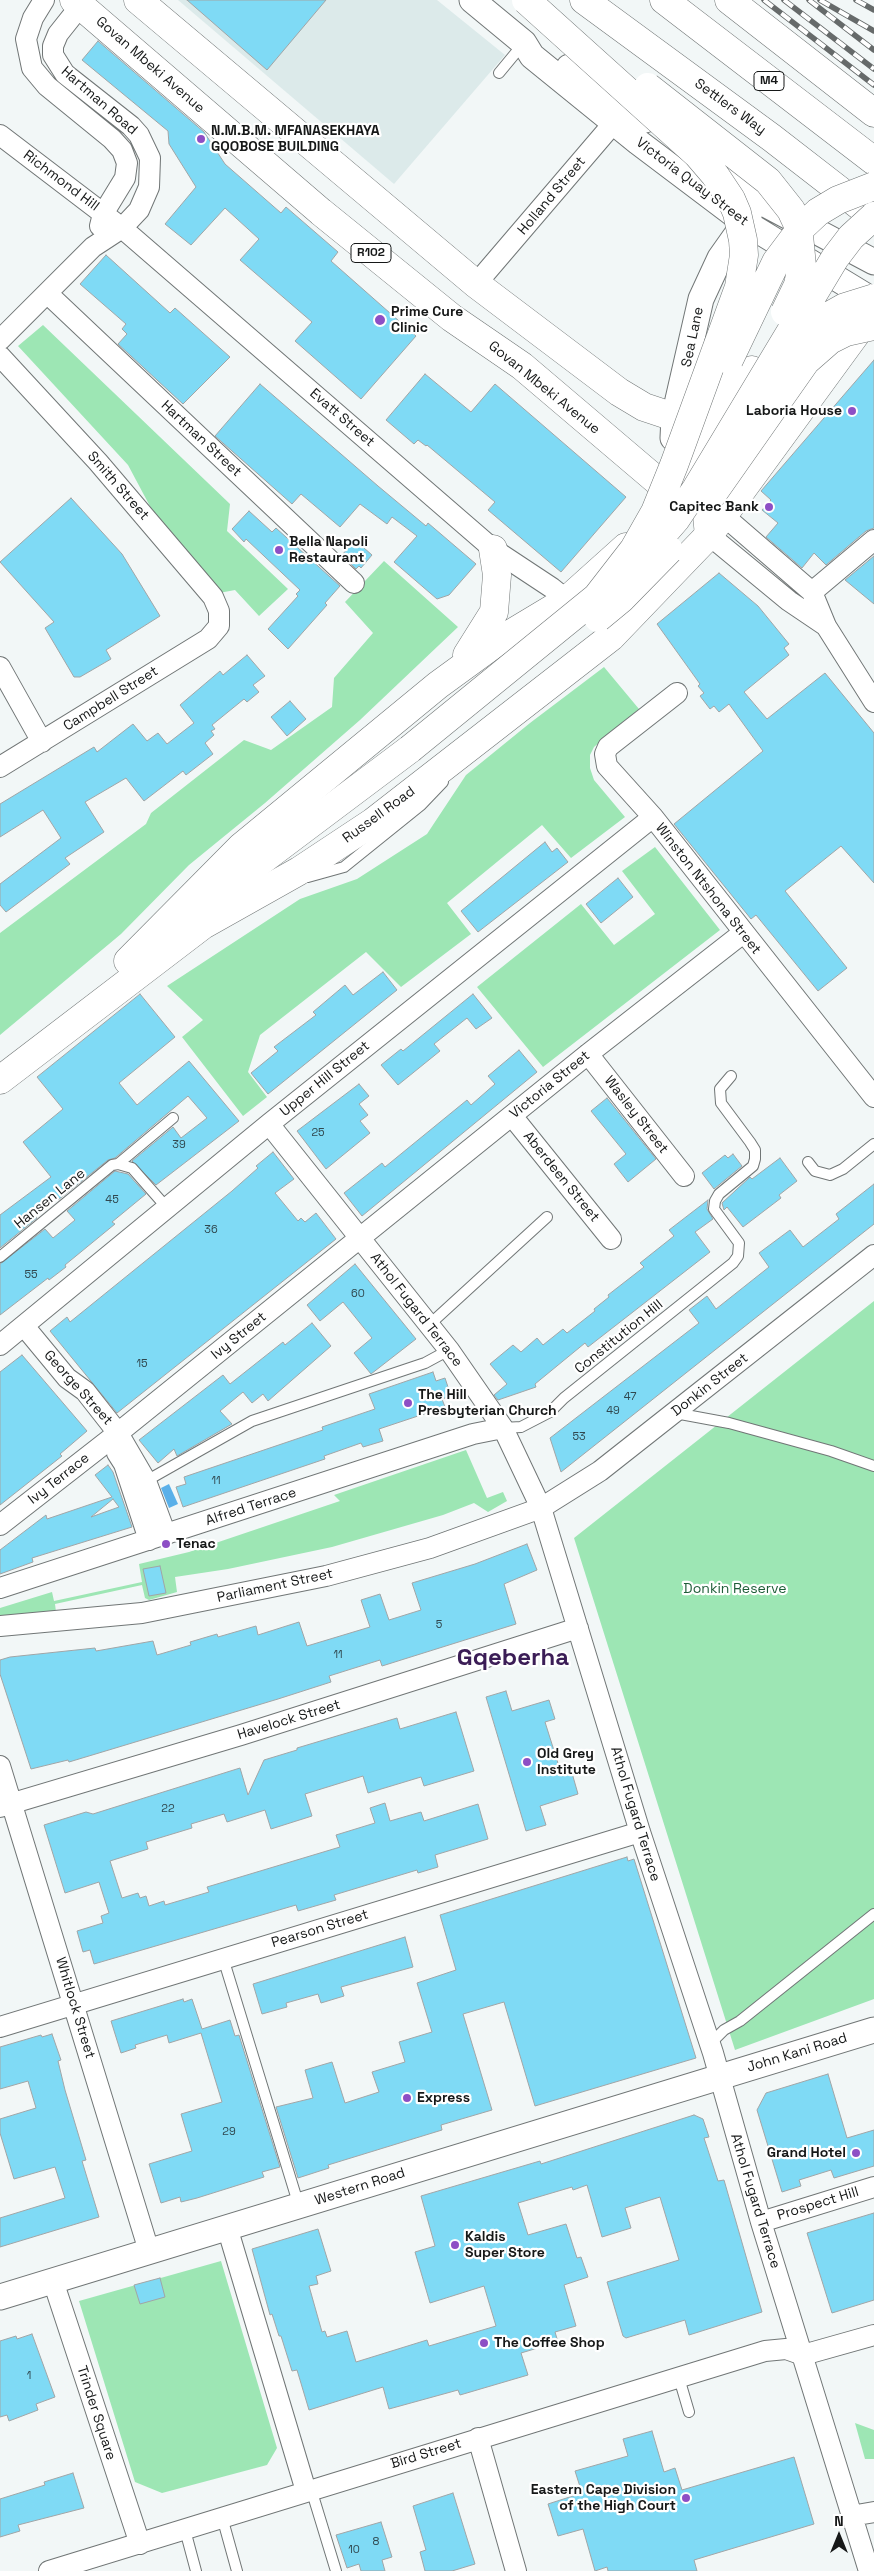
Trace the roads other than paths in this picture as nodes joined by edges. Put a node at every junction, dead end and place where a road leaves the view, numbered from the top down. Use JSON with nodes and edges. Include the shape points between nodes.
{"nodes":[{"id":1,"x":44,"y":0,"type":"edge"},
{"id":2,"x":472,"y":0,"type":"edge"},
{"id":3,"x":526,"y":0,"type":"edge"},
{"id":4,"x":531,"y":0,"type":"edge"},
{"id":5,"x":584,"y":0,"type":"edge"},
{"id":6,"x":664,"y":0,"type":"edge"},
{"id":7,"x":729,"y":0,"type":"edge"},
{"id":8,"x":80,"y":2,"type":"edge"},
{"id":9,"x":149,"y":6,"type":"edge"},
{"id":10,"x":524,"y":43,"type":"junction"},
{"id":11,"x":499,"y":74,"type":"dead end"},
{"id":12,"x":867,"y":108,"type":"edge"},
{"id":13,"x":620,"y":115,"type":"junction"},
{"id":14,"x":0,"y":134,"type":"edge"},
{"id":15,"x":874,"y":161,"type":"edge"},
{"id":16,"x":874,"y":186,"type":"edge"},
{"id":17,"x":763,"y":203,"type":"junction"},
{"id":18,"x":104,"y":214,"type":"junction"},
{"id":19,"x":874,"y":217,"type":"edge"},
{"id":20,"x":744,"y":222,"type":"junction"},
{"id":21,"x":122,"y":228,"type":"junction"},
{"id":22,"x":93,"y":247,"type":"junction"},
{"id":23,"x":874,"y":262,"type":"edge"},
{"id":24,"x":476,"y":284,"type":"junction"},
{"id":25,"x":48,"y":294,"type":"junction"},
{"id":26,"x":874,"y":300,"type":"edge"},
{"id":27,"x":874,"y":309,"type":"edge"},
{"id":28,"x":874,"y":326,"type":"edge"},
{"id":29,"x":0,"y":340,"type":"edge"},
{"id":30,"x":0,"y":356,"type":"edge"},
{"id":31,"x":741,"y":365,"type":"junction"},
{"id":32,"x":674,"y":417,"type":"junction"},
{"id":33,"x":693,"y":452,"type":"junction"},
{"id":34,"x":704,"y":486,"type":"junction"},
{"id":35,"x":674,"y":496,"type":"junction"},
{"id":36,"x":716,"y":525,"type":"junction"},
{"id":37,"x":874,"y":540,"type":"edge"},
{"id":38,"x":493,"y":549,"type":"junction"},
{"id":39,"x":354,"y":583,"type":"dead end"},
{"id":40,"x":812,"y":592,"type":"junction"},
{"id":41,"x":596,"y":598,"type":"junction"},
{"id":42,"x":567,"y":600,"type":"junction"},
{"id":43,"x":219,"y":626,"type":"joint"},
{"id":44,"x":826,"y":626,"type":"junction"},
{"id":45,"x":611,"y":637,"type":"junction"},
{"id":46,"x":0,"y":667,"type":"edge"},
{"id":47,"x":438,"y":685,"type":"junction"},
{"id":48,"x":677,"y":693,"type":"dead end"},
{"id":49,"x":874,"y":702,"type":"edge"},
{"id":50,"x":42,"y":742,"type":"junction"},
{"id":51,"x":415,"y":755,"type":"junction"},
{"id":52,"x":0,"y":767,"type":"edge"},
{"id":53,"x":652,"y":818,"type":"junction"},
{"id":54,"x":167,"y":924,"type":"junction"},
{"id":55,"x":203,"y":925,"type":"junction"},
{"id":56,"x":743,"y":933,"type":"junction"},
{"id":57,"x":588,"y":1054,"type":"junction"},
{"id":58,"x":22,"y":1062,"type":"junction"},
{"id":59,"x":731,"y":1076,"type":"dead end"},
{"id":60,"x":0,"y":1080,"type":"edge"},
{"id":61,"x":874,"y":1097,"type":"edge"},
{"id":62,"x":512,"y":1116,"type":"junction"},
{"id":63,"x":173,"y":1118,"type":"dead end"},
{"id":64,"x":269,"y":1124,"type":"junction"},
{"id":65,"x":874,"y":1144,"type":"edge"},
{"id":66,"x":808,"y":1162,"type":"dead end"},
{"id":67,"x":118,"y":1164,"type":"junction"},
{"id":68,"x":684,"y":1176,"type":"dead end"},
{"id":69,"x":168,"y":1209,"type":"junction"},
{"id":70,"x":547,"y":1218,"type":"dead end"},
{"id":71,"x":359,"y":1238,"type":"junction"},
{"id":72,"x":611,"y":1238,"type":"dead end"},
{"id":73,"x":874,"y":1255,"type":"edge"},
{"id":74,"x":0,"y":1257,"type":"edge"},
{"id":75,"x":429,"y":1325,"type":"junction"},
{"id":76,"x":24,"y":1326,"type":"junction"},
{"id":77,"x":0,"y":1345,"type":"edge"},
{"id":78,"x":449,"y":1350,"type":"junction"},
{"id":79,"x":674,"y":1413,"type":"junction"},
{"id":80,"x":503,"y":1428,"type":"junction"},
{"id":81,"x":114,"y":1437,"type":"junction"},
{"id":82,"x":874,"y":1466,"type":"edge"},
{"id":83,"x":146,"y":1481,"type":"junction"},
{"id":84,"x":541,"y":1508,"type":"junction"},
{"id":85,"x":0,"y":1525,"type":"edge"},
{"id":86,"x":157,"y":1538,"type":"junction"},
{"id":87,"x":0,"y":1588,"type":"edge"},
{"id":88,"x":0,"y":1626,"type":"edge"},
{"id":89,"x":578,"y":1628,"type":"junction"},
{"id":90,"x":0,"y":1766,"type":"edge"},
{"id":91,"x":6,"y":1805,"type":"edge"},
{"id":92,"x":640,"y":1832,"type":"junction"},
{"id":93,"x":874,"y":1914,"type":"edge"},
{"id":94,"x":223,"y":1958,"type":"junction"},
{"id":95,"x":73,"y":2004,"type":"junction"},
{"id":96,"x":0,"y":2027,"type":"edge"},
{"id":97,"x":874,"y":2030,"type":"edge"},
{"id":98,"x":710,"y":2044,"type":"junction"},
{"id":99,"x":719,"y":2075,"type":"junction"},
{"id":100,"x":874,"y":2187,"type":"edge"},
{"id":101,"x":299,"y":2206,"type":"junction"},
{"id":102,"x":761,"y":2222,"type":"junction"},
{"id":103,"x":227,"y":2227,"type":"junction"},
{"id":104,"x":149,"y":2251,"type":"junction"},
{"id":105,"x":53,"y":2281,"type":"junction"},
{"id":106,"x":0,"y":2297,"type":"edge"},
{"id":107,"x":874,"y":2335,"type":"edge"},
{"id":108,"x":803,"y":2355,"type":"junction"},
{"id":109,"x":679,"y":2378,"type":"junction"},
{"id":110,"x":689,"y":2412,"type":"dead end"},
{"id":111,"x":478,"y":2438,"type":"junction"},
{"id":112,"x":309,"y":2490,"type":"junction"},
{"id":113,"x":874,"y":2512,"type":"edge"},
{"id":114,"x":851,"y":2516,"type":"junction"},
{"id":115,"x":222,"y":2518,"type":"junction"},
{"id":116,"x":185,"y":2530,"type":"junction"},
{"id":117,"x":140,"y":2544,"type":"junction"},
{"id":118,"x":49,"y":2571,"type":"edge"},
{"id":119,"x":196,"y":2571,"type":"edge"},
{"id":120,"x":237,"y":2571,"type":"edge"},
{"id":121,"x":336,"y":2571,"type":"edge"},
{"id":122,"x":516,"y":2571,"type":"edge"},
{"id":123,"x":869,"y":2571,"type":"edge"}],
"edges":[{"from":1,"to":18,"type":"street","name":"Hartman Road","via":[[28,30],[26,48],[32,68],[47,86],[112,139],[122,150],[127,164],[122,184]]},
{"from":2,"to":10,"type":"street","name":"Victoria Quay Street"},
{"from":3,"to":41,"type":"main road","bridge":true,"via":[[697,154],[731,199],[743,240],[739,287],[655,512],[634,549]]},
{"from":4,"to":31,"type":"main road","bridge":true,"via":[[768,181],[791,210],[798,225],[802,250],[798,285]]},
{"from":5,"to":19,"type":"main road","name":"Settlers Way","bridge":true},
{"from":6,"to":15,"type":"main road","number":"M4"},
{"from":7,"to":12,"type":"main road"},
{"from":8,"to":21,"type":"street","name":"Hartman Road","via":[[53,46],[56,64],[131,126],[150,158],[151,173],[145,199]]},
{"from":8,"to":35,"type":"main road","name":"Govan Mbeki Avenue","number":"R102","via":[[320,212],[452,318],[522,366]]},
{"from":9,"to":24,"type":"main road"},
{"from":10,"to":11,"type":"lane"},
{"from":10,"to":13,"type":"street","name":"Victoria Quay Street","via":[[541,46]]},
{"from":13,"to":17,"type":"street","name":"Victoria Quay Street"},
{"from":13,"to":20,"type":"street","name":"Victoria Quay Street"},
{"from":13,"to":24,"type":"street","name":"Holland Street"},
{"from":14,"to":18,"type":"street","name":"Richmond Hill"},
{"from":16,"to":31,"type":"main road","bridge":true,"via":[[818,212],[776,262]]},
{"from":17,"to":20,"type":"street","name":"Sea Lane"},
{"from":17,"to":23,"type":"street","name":"Victoria Quay Street"},
{"from":18,"to":21,"type":"street","name":"Richmond Hill"},
{"from":18,"to":22,"type":"street","name":"Hartman Road"},
{"from":19,"to":41,"type":"main road","bridge":true,"via":[[851,236],[835,258],[676,519],[644,557]]},
{"from":20,"to":26,"type":"street","name":"Victoria Quay Street"},
{"from":20,"to":32,"type":"street","name":"Sea Lane","via":[[710,274],[701,299]]},
{"from":21,"to":22,"type":"street","name":"Hartman Road"},
{"from":21,"to":38,"type":"street","name":"Evatt Street"},
{"from":22,"to":25,"type":"street","name":"Hartman Road"},
{"from":24,"to":32,"type":"main road","via":[[619,392],[644,407]]},
{"from":25,"to":29,"type":"street","name":"Hartman Road"},
{"from":25,"to":39,"type":"street","name":"Hartman Street"},
{"from":26,"to":34,"type":"main road","bridge":true,"via":[[845,307],[816,325],[795,350]]},
{"from":27,"to":36,"type":"main road","name":"Russell Road"},
{"from":28,"to":51,"type":"main road","bridge":true,"via":[[846,332],[830,340],[806,361],[687,529],[621,599]]},
{"from":30,"to":43,"type":"street","name":"Smith Street","via":[[98,462],[213,597],[219,610]]},
{"from":31,"to":33,"type":"main road","name":"Russell Road"},
{"from":32,"to":33,"type":"main road"},
{"from":32,"to":35,"type":"street","name":"Sea Lane"},
{"from":33,"to":34,"type":"main road"},
{"from":33,"to":35,"type":"main road","name":"Russell Road"},
{"from":34,"to":35,"type":"main road"},
{"from":34,"to":36,"type":"main road"},
{"from":35,"to":36,"type":"main road","name":"Govan Mbeki Avenue","number":"R102"},
{"from":35,"to":42,"type":"main road","name":"Russell Road","via":[[617,556]]},
{"from":36,"to":40,"type":"street","name":"Govan Mbeki Avenue"},
{"from":36,"to":44,"type":"street","name":"Govan Mbeki Avenue","via":[[789,601]]},
{"from":36,"to":45,"type":"main road","name":"Russell Road"},
{"from":37,"to":40,"type":"street"},
{"from":38,"to":42,"type":"street","name":"Evatt Street"},
{"from":38,"to":47,"type":"main road","via":[[497,575],[494,612],[471,650]]},
{"from":40,"to":44,"type":"street","name":"Govan Mbeki Avenue"},
{"from":41,"to":51,"type":"main road","bridge":true},
{"from":42,"to":45,"type":"street"},
{"from":42,"to":47,"type":"main road","name":"Russell Road","via":[[497,642]]},
{"from":43,"to":50,"type":"street","name":"Campbell Street","via":[[208,639]]},
{"from":44,"to":49,"type":"street","name":"Govan Mbeki Avenue"},
{"from":45,"to":55,"type":"main road","name":"Russell Road","via":[[373,822],[299,871]]},
{"from":46,"to":50,"type":"street"},
{"from":47,"to":54,"type":"main road","name":"Russell Road","via":[[241,848]]},
{"from":48,"to":53,"type":"street","name":"Winston Ntshona Street","via":[[618,739],[605,754],[607,766]]},
{"from":50,"to":52,"type":"street","name":"Campbell Street"},
{"from":51,"to":54,"type":"main road","via":[[209,900]]},
{"from":51,"to":55,"type":"main road"},
{"from":53,"to":56,"type":"street","name":"Winston Ntshona Street"},
{"from":53,"to":64,"type":"street","name":"Upper Hill Street"},
{"from":54,"to":58,"type":"main road","name":"Russell Road"},
{"from":55,"to":58,"type":"main road","name":"Russell Road"},
{"from":56,"to":57,"type":"street","name":"Victoria Street"},
{"from":56,"to":61,"type":"street","name":"Winston Ntshona Street"},
{"from":57,"to":62,"type":"street","name":"Victoria Street"},
{"from":57,"to":68,"type":"street","name":"Wasley Street"},
{"from":58,"to":60,"type":"main road","name":"Russell Road"},
{"from":59,"to":80,"type":"lane","name":"Constitution Hill","via":[[720,1089],[721,1103],[755,1150],[752,1166],[715,1201],[714,1209],[739,1243],[734,1263],[550,1412],[521,1427]]},
{"from":62,"to":71,"type":"street","name":"Victoria Street"},
{"from":62,"to":72,"type":"street","name":"Aberdeen Street"},
{"from":63,"to":67,"type":"lane","name":"Hansen Lane"},
{"from":64,"to":69,"type":"street","name":"Upper Hill Street"},
{"from":64,"to":71,"type":"street","name":"Athol Fugard Terrace"},
{"from":65,"to":66,"type":"lane","via":[[843,1169],[830,1175],[816,1171]]},
{"from":67,"to":69,"type":"lane","via":[[132,1168]]},
{"from":67,"to":74,"type":"lane","name":"Hansen Lane","via":[[112,1165]]},
{"from":69,"to":76,"type":"street","name":"Upper Hill Street"},
{"from":70,"to":75,"type":"lane"},
{"from":71,"to":75,"type":"street","name":"Athol Fugard Terrace"},
{"from":71,"to":81,"type":"street","name":"Ivy Street"},
{"from":73,"to":79,"type":"street","name":"Donkin Street"},
{"from":75,"to":78,"type":"street","name":"Athol Fugard Terrace"},
{"from":76,"to":77,"type":"street","name":"Upper Hill Street"},
{"from":76,"to":81,"type":"street","name":"George Street","via":[[67,1378],[85,1391]]},
{"from":78,"to":80,"type":"street","name":"Athol Fugard Terrace"},
{"from":78,"to":83,"type":"lane","via":[[425,1363],[252,1421]]},
{"from":79,"to":82,"type":"lane","via":[[729,1423]]},
{"from":79,"to":84,"type":"street","name":"Donkin Street","via":[[600,1472]]},
{"from":80,"to":84,"type":"street","name":"Athol Fugard Terrace"},
{"from":80,"to":86,"type":"street","name":"Alfred Terrace","via":[[473,1434]]},
{"from":81,"to":83,"type":"street","name":"George Street"},
{"from":81,"to":85,"type":"street","name":"Ivy Terrace"},
{"from":81,"to":86,"type":"street","name":"George Street"},
{"from":83,"to":86,"type":"street","name":"George Street"},
{"from":84,"to":88,"type":"street","name":"Parliament Street","via":[[430,1548],[326,1576],[142,1613]]},
{"from":84,"to":89,"type":"street","name":"Athol Fugard Terrace"},
{"from":86,"to":87,"type":"street","name":"Alfred Terrace"},
{"from":89,"to":91,"type":"street","name":"Havelock Street","via":[[241,1735]]},
{"from":89,"to":92,"type":"street","name":"Athol Fugard Terrace"},
{"from":90,"to":91,"type":"street","name":"Whitlock Street"},
{"from":91,"to":95,"type":"street","name":"Whitlock Street"},
{"from":92,"to":94,"type":"street","name":"Pearson Street"},
{"from":92,"to":98,"type":"street","name":"Athol Fugard Terrace"},
{"from":93,"to":98,"type":"lane"},
{"from":94,"to":95,"type":"street","name":"Pearson Street"},
{"from":94,"to":101,"type":"lane"},
{"from":95,"to":96,"type":"street","name":"Pearson Street"},
{"from":95,"to":104,"type":"street","name":"Whitlock Street"},
{"from":97,"to":99,"type":"street","name":"John Kani Road"},
{"from":98,"to":99,"type":"street","name":"Athol Fugard Terrace"},
{"from":99,"to":101,"type":"street","name":"Western Road"},
{"from":99,"to":102,"type":"street","name":"Athol Fugard Terrace"},
{"from":100,"to":102,"type":"street","name":"Prospect Hill"},
{"from":101,"to":103,"type":"street","name":"Western Road"},
{"from":102,"to":108,"type":"street","name":"Athol Fugard Terrace"},
{"from":103,"to":104,"type":"street","name":"Western Road"},
{"from":103,"to":112,"type":"street"},
{"from":104,"to":105,"type":"street","name":"Western Road"},
{"from":105,"to":106,"type":"street","name":"Western Road"},
{"from":105,"to":117,"type":"street","name":"Trinder Square"},
{"from":107,"to":108,"type":"street"},
{"from":108,"to":109,"type":"street","name":"Bird Street","via":[[778,2348]]},
{"from":108,"to":114,"type":"street","name":"Athol Fugard Terrace"},
{"from":109,"to":110,"type":"lane"},
{"from":109,"to":111,"type":"street","name":"Bird Street"},
{"from":111,"to":112,"type":"street","name":"Bird Street"},
{"from":111,"to":122,"type":"street"},
{"from":112,"to":115,"type":"street","name":"Bird Street"},
{"from":112,"to":121,"type":"lane"},
{"from":113,"to":114,"type":"street"},
{"from":114,"to":123,"type":"street","name":"Athol Fugard Terrace"},
{"from":115,"to":116,"type":"street","name":"Bird Street"},
{"from":115,"to":120,"type":"lane"},
{"from":116,"to":117,"type":"street","name":"Bird Street"},
{"from":116,"to":119,"type":"lane"},
{"from":117,"to":118,"type":"street","name":"Bird Street"}]}
